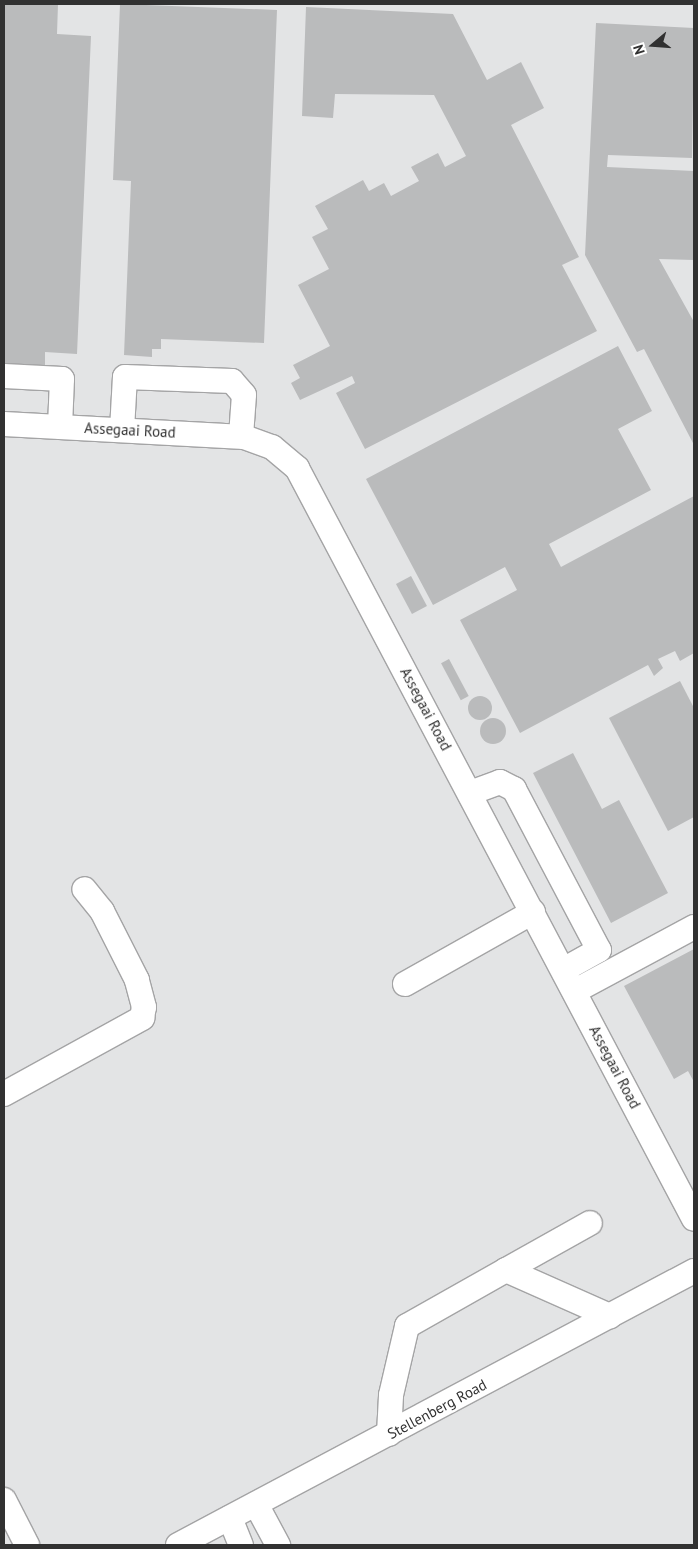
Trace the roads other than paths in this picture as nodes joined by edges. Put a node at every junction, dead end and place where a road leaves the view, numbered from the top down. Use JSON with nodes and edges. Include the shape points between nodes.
{"nodes":[{"id":1,"x":4,"y":376,"type":"edge"},
{"id":2,"x":4,"y":424,"type":"edge"},
{"id":3,"x":60,"y":427,"type":"junction"},
{"id":4,"x":122,"y":430,"type":"junction"},
{"id":5,"x":241,"y":436,"type":"junction"},
{"id":6,"x":470,"y":793,"type":"junction"},
{"id":7,"x":84,"y":889,"type":"dead end"},
{"id":8,"x":533,"y":912,"type":"junction"},
{"id":9,"x":694,"y":927,"type":"edge"},
{"id":10,"x":563,"y":970,"type":"junction"},
{"id":11,"x":405,"y":984,"type":"dead end"},
{"id":12,"x":575,"y":991,"type":"junction"},
{"id":13,"x":4,"y":1094,"type":"edge"},
{"id":14,"x":694,"y":1219,"type":"edge"},
{"id":15,"x":590,"y":1223,"type":"dead end"},
{"id":16,"x":506,"y":1270,"type":"junction"},
{"id":17,"x":694,"y":1271,"type":"edge"},
{"id":18,"x":610,"y":1316,"type":"junction"},
{"id":19,"x":389,"y":1434,"type":"junction"},
{"id":20,"x":4,"y":1500,"type":"edge"},
{"id":21,"x":256,"y":1504,"type":"junction"},
{"id":22,"x":230,"y":1518,"type":"junction"},
{"id":23,"x":27,"y":1545,"type":"edge"},
{"id":24,"x":178,"y":1545,"type":"edge"},
{"id":25,"x":242,"y":1545,"type":"edge"},
{"id":26,"x":278,"y":1545,"type":"edge"}],
"edges":[{"from":1,"to":3,"type":"street","via":[[62,380]]},
{"from":2,"to":3,"type":"street","name":"Assegaai Road"},
{"from":3,"to":4,"type":"street","name":"Assegaai Road"},
{"from":4,"to":5,"type":"street","name":"Assegaai Road"},
{"from":4,"to":5,"type":"street","via":[[125,377],[232,381],[244,395]]},
{"from":5,"to":6,"type":"street","name":"Assegaai Road","via":[[272,447],[306,481]]},
{"from":6,"to":8,"type":"street","name":"Assegaai Road"},
{"from":6,"to":10,"type":"street","via":[[500,782],[514,789],[599,950]]},
{"from":7,"to":13,"type":"street","via":[[102,910],[137,980],[144,1008],[142,1018]]},
{"from":8,"to":10,"type":"street","name":"Assegaai Road"},
{"from":8,"to":11,"type":"street"},
{"from":9,"to":12,"type":"street"},
{"from":10,"to":12,"type":"street","name":"Assegaai Road"},
{"from":12,"to":14,"type":"street","name":"Assegaai Road"},
{"from":15,"to":16,"type":"street"},
{"from":16,"to":18,"type":"street"},
{"from":16,"to":19,"type":"street","via":[[407,1326],[391,1394]]},
{"from":17,"to":18,"type":"street","name":"Stellenberg Road"},
{"from":18,"to":19,"type":"street","name":"Stellenberg Road"},
{"from":19,"to":21,"type":"street","name":"Stellenberg Road"},
{"from":20,"to":23,"type":"street"},
{"from":21,"to":22,"type":"street","name":"Stellenberg Road"},
{"from":21,"to":26,"type":"street"},
{"from":22,"to":24,"type":"street","name":"Stellenberg Road"},
{"from":22,"to":25,"type":"street"}]}
